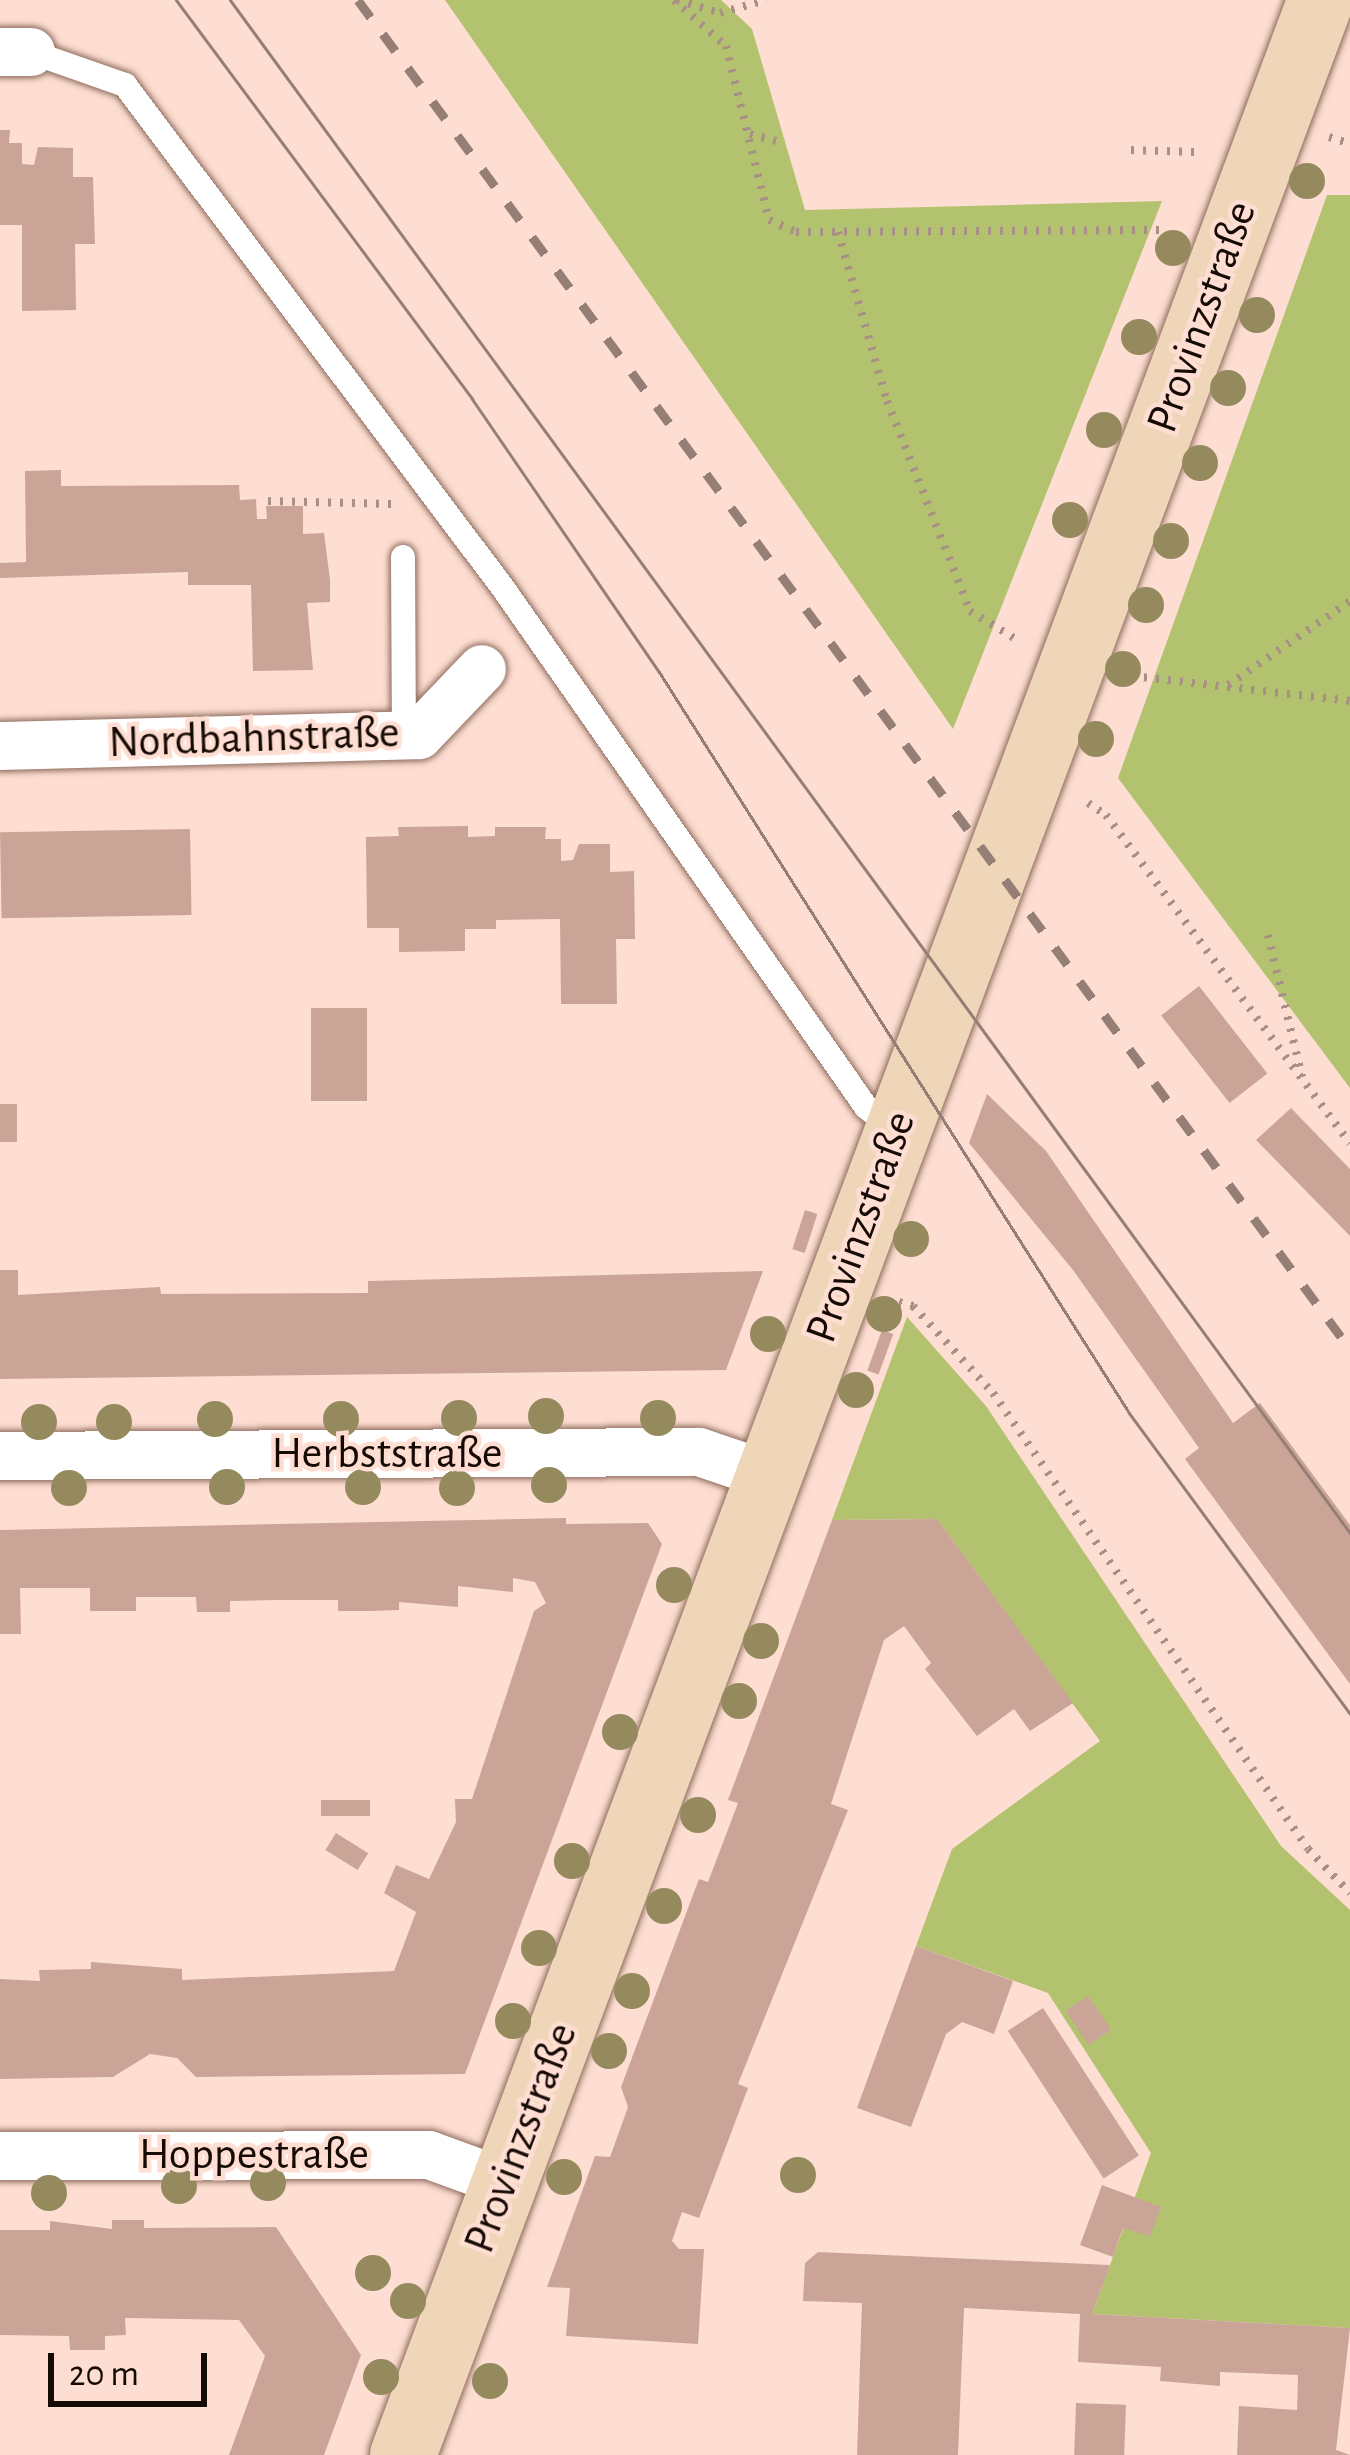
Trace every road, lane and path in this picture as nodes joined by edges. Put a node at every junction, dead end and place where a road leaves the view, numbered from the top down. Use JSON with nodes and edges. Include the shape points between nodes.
{"nodes":[{"id":1,"x":675,"y":0,"type":"edge"},
{"id":2,"x":766,"y":0,"type":"edge"},
{"id":3,"x":1321,"y":0,"type":"edge"},
{"id":4,"x":16,"y":52,"type":"edge"},
{"id":5,"x":750,"y":134,"type":"junction"},
{"id":6,"x":1334,"y":138,"type":"dead end"},
{"id":7,"x":783,"y":143,"type":"dead end"},
{"id":8,"x":1350,"y":144,"type":"edge"},
{"id":9,"x":1131,"y":150,"type":"dead end"},
{"id":10,"x":1196,"y":152,"type":"dead end"},
{"id":11,"x":1168,"y":230,"type":"dead end"},
{"id":12,"x":838,"y":232,"type":"junction"},
{"id":13,"x":268,"y":501,"type":"dead end"},
{"id":14,"x":403,"y":556,"type":"joint"},
{"id":15,"x":1350,"y":602,"type":"edge"},
{"id":16,"x":1015,"y":638,"type":"dead end"},
{"id":17,"x":482,"y":670,"type":"dead end"},
{"id":18,"x":1130,"y":676,"type":"dead end"},
{"id":19,"x":1226,"y":686,"type":"junction"},
{"id":20,"x":1350,"y":701,"type":"edge"},
{"id":21,"x":404,"y":736,"type":"junction"},
{"id":22,"x":0,"y":746,"type":"edge"},
{"id":23,"x":1088,"y":802,"type":"dead end"},
{"id":24,"x":1268,"y":935,"type":"dead end"},
{"id":25,"x":1304,"y":1084,"type":"junction"},
{"id":26,"x":896,"y":1132,"type":"junction"},
{"id":27,"x":1350,"y":1143,"type":"edge"},
{"id":28,"x":901,"y":1300,"type":"dead end"},
{"id":29,"x":0,"y":1456,"type":"edge"},
{"id":30,"x":770,"y":1476,"type":"junction"},
{"id":31,"x":1350,"y":1893,"type":"edge"},
{"id":32,"x":0,"y":2156,"type":"edge"},
{"id":33,"x":503,"y":2182,"type":"junction"},
{"id":34,"x":403,"y":2455,"type":"edge"}],
"edges":[{"from":1,"to":2,"type":"path","via":[[720,13]]},
{"from":1,"to":5,"type":"path","via":[[727,46]]},
{"from":3,"to":26,"type":"main road","name":"Provinzstraße"},
{"from":4,"to":26,"type":"lane","via":[[124,85],[503,588],[866,1107]]},
{"from":5,"to":7,"type":"path"},
{"from":5,"to":12,"type":"path","via":[[769,220],[796,232]]},
{"from":6,"to":8,"type":"path"},
{"from":9,"to":10,"type":"path"},
{"from":11,"to":12,"type":"path"},
{"from":12,"to":16,"type":"path","via":[[887,401],[970,611]]},
{"from":13,"to":14,"type":"path","via":[[400,504]]},
{"from":14,"to":21,"type":"lane"},
{"from":15,"to":19,"type":"path"},
{"from":17,"to":21,"type":"street","name":"Nordbahnstraße","via":[[419,735]]},
{"from":18,"to":19,"type":"path"},
{"from":19,"to":20,"type":"path"},
{"from":21,"to":22,"type":"street","name":"Nordbahnstraße"},
{"from":23,"to":25,"type":"path","via":[[1106,815]]},
{"from":24,"to":25,"type":"path"},
{"from":25,"to":27,"type":"path"},
{"from":26,"to":30,"type":"main road","name":"Provinzstraße"},
{"from":28,"to":31,"type":"path","via":[[993,1393],[1308,1849]]},
{"from":29,"to":30,"type":"street","name":"Herbststraße","via":[[699,1452]]},
{"from":30,"to":33,"type":"main road","name":"Provinzstraße"},
{"from":32,"to":33,"type":"street","name":"Hoppestraße","via":[[429,2155]]},
{"from":33,"to":34,"type":"main road","name":"Provinzstraße"}]}
